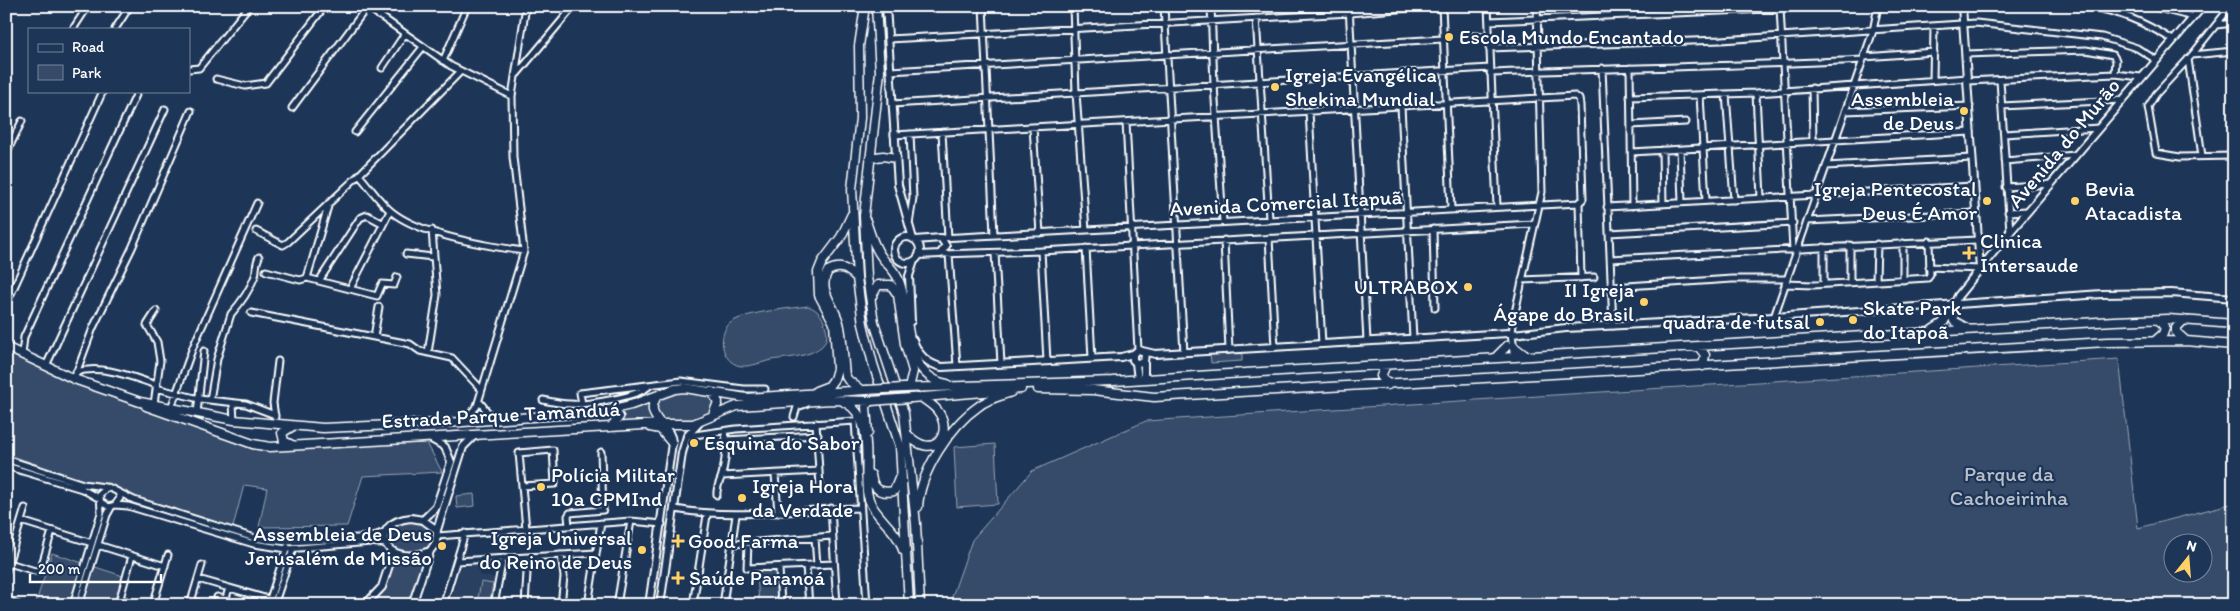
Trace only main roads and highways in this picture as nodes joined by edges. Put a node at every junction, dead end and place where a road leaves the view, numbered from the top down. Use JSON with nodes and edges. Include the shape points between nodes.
{"nodes":[{"id":1,"x":865,"y":6,"type":"edge"},
{"id":2,"x":876,"y":6,"type":"edge"},
{"id":3,"x":870,"y":158,"type":"junction"},
{"id":4,"x":896,"y":158,"type":"road end"},
{"id":5,"x":853,"y":211,"type":"junction"},
{"id":6,"x":864,"y":216,"type":"junction"},
{"id":7,"x":857,"y":278,"type":"junction"},
{"id":8,"x":871,"y":299,"type":"junction"},
{"id":9,"x":2159,"y":320,"type":"junction"},
{"id":10,"x":2184,"y":320,"type":"junction"},
{"id":11,"x":2234,"y":324,"type":"edge"},
{"id":12,"x":1970,"y":330,"type":"junction"},
{"id":13,"x":1928,"y":332,"type":"junction"},
{"id":14,"x":2155,"y":341,"type":"junction"},
{"id":15,"x":2186,"y":341,"type":"junction"},
{"id":16,"x":2234,"y":345,"type":"edge"},
{"id":17,"x":6,"y":347,"type":"edge"},
{"id":18,"x":1699,"y":347,"type":"junction"},
{"id":19,"x":1526,"y":356,"type":"junction"},
{"id":20,"x":1495,"y":358,"type":"junction"},
{"id":21,"x":1386,"y":365,"type":"junction"},
{"id":22,"x":1703,"y":366,"type":"junction"},
{"id":23,"x":1388,"y":385,"type":"junction"},
{"id":24,"x":963,"y":386,"type":"junction"},
{"id":25,"x":906,"y":388,"type":"junction"},
{"id":26,"x":1020,"y":389,"type":"junction"},
{"id":27,"x":717,"y":390,"type":"junction"},
{"id":28,"x":863,"y":390,"type":"junction"},
{"id":29,"x":657,"y":396,"type":"junction"},
{"id":30,"x":795,"y":396,"type":"junction"},
{"id":31,"x":921,"y":398,"type":"junction"},
{"id":32,"x":835,"y":400,"type":"junction"},
{"id":33,"x":870,"y":401,"type":"junction"},
{"id":34,"x":140,"y":402,"type":"junction"},
{"id":35,"x":600,"y":412,"type":"junction"},
{"id":36,"x":713,"y":415,"type":"junction"},
{"id":37,"x":661,"y":424,"type":"junction"},
{"id":38,"x":293,"y":426,"type":"junction"},
{"id":39,"x":612,"y":427,"type":"junction"},
{"id":40,"x":908,"y":434,"type":"junction"},
{"id":41,"x":672,"y":443,"type":"road end"},
{"id":42,"x":293,"y":445,"type":"junction"},
{"id":43,"x":902,"y":460,"type":"junction"},
{"id":44,"x":916,"y":524,"type":"junction"},
{"id":45,"x":908,"y":564,"type":"junction"},
{"id":46,"x":909,"y":605,"type":"edge"},
{"id":47,"x":920,"y":605,"type":"edge"}],
"edges":[{"from":1,"to":5,"type":"main road","via":[[859,46],[860,107],[853,166]]},
{"from":2,"to":3,"type":"main road","via":[[880,72]]},
{"from":3,"to":4,"type":"main road"},
{"from":3,"to":6,"type":"main road"},
{"from":5,"to":7,"type":"main road"},
{"from":5,"to":30,"type":"main road","via":[[841,237],[818,272],[819,295],[834,323],[836,375],[829,386]]},
{"from":6,"to":8,"type":"main road"},
{"from":6,"to":24,"type":"main road","via":[[874,246],[900,281],[916,360],[929,376],[940,382]]},
{"from":7,"to":28,"type":"main road","via":[[845,268],[834,267],[828,271],[824,284],[825,294],[838,316],[845,375]]},
{"from":7,"to":43,"type":"main road","via":[[863,324],[897,432]]},
{"from":8,"to":25,"type":"main road","via":[[874,290],[882,284],[891,285],[898,295],[905,344],[913,371]]},
{"from":8,"to":40,"type":"main road"},
{"from":9,"to":10,"type":"main road"},
{"from":9,"to":12,"type":"main road"},
{"from":9,"to":14,"type":"main road","via":[[2165,328]]},
{"from":10,"to":11,"type":"main road"},
{"from":10,"to":15,"type":"main road","via":[[2176,332]]},
{"from":12,"to":13,"type":"main road"},
{"from":12,"to":13,"type":"main road","via":[[1954,321],[1953,307],[1943,323]]},
{"from":13,"to":18,"type":"main road"},
{"from":14,"to":15,"type":"main road","name":"Estrada Parque Tamanduá"},
{"from":14,"to":22,"type":"main road","name":"Estrada Parque Tamanduá"},
{"from":15,"to":16,"type":"main road","name":"Estrada Parque Tamanduá"},
{"from":17,"to":34,"type":"main road","name":"Estrada Parque Tamanduá"},
{"from":18,"to":19,"type":"main road"},
{"from":18,"to":22,"type":"main road","via":[[1705,355]]},
{"from":19,"to":20,"type":"main road"},
{"from":19,"to":20,"type":"main road","via":[[1510,346]]},
{"from":20,"to":21,"type":"main road"},
{"from":21,"to":23,"type":"main road","via":[[1381,376]]},
{"from":21,"to":24,"type":"main road","via":[[1141,380]]},
{"from":22,"to":23,"type":"main road","name":"Estrada Parque Tamanduá"},
{"from":23,"to":26,"type":"main road","name":"Estrada Parque Tamanduá","via":[[1154,397],[1072,389]]},
{"from":24,"to":25,"type":"main road","name":"Estrada Parque Tamanduá"},
{"from":25,"to":28,"type":"main road","name":"Estrada Parque Tamanduá","bridge":true},
{"from":26,"to":31,"type":"main road","name":"Estrada Parque Tamanduá"},
{"from":26,"to":44,"type":"main road","via":[[979,405],[948,438],[924,478]]},
{"from":27,"to":29,"type":"main road","name":"Estrada Parque Tamanduá","via":[[685,388]]},
{"from":27,"to":30,"type":"main road","name":"Estrada Parque Tamanduá","via":[[746,398]]},
{"from":27,"to":36,"type":"main road","via":[[718,402]]},
{"from":28,"to":30,"type":"main road","name":"Estrada Parque Tamanduá"},
{"from":29,"to":35,"type":"main road","name":"Estrada Parque Tamanduá"},
{"from":29,"to":37,"type":"main road","via":[[652,406]]},
{"from":31,"to":33,"type":"main road","name":"Estrada Parque Tamanduá","bridge":true},
{"from":31,"to":40,"type":"main road","via":[[940,415],[944,428],[941,439],[925,447]]},
{"from":32,"to":33,"type":"main road","name":"Estrada Parque Tamanduá"},
{"from":32,"to":36,"type":"main road","name":"Estrada Parque Tamanduá","via":[[737,406]]},
{"from":32,"to":45,"type":"main road","via":[[858,412],[862,420],[864,493],[901,540]]},
{"from":33,"to":43,"type":"main road","via":[[866,407],[872,483],[876,488],[886,493],[894,491],[900,482]]},
{"from":34,"to":38,"type":"main road","name":"Estrada Parque Tamanduá","via":[[234,420]]},
{"from":34,"to":42,"type":"main road","name":"Estrada Parque Tamanduá","via":[[253,444],[270,447]]},
{"from":35,"to":38,"type":"main road","name":"Estrada Parque Tamanduá","via":[[463,422],[323,428]]},
{"from":35,"to":39,"type":"main road","via":[[618,414],[619,419]]},
{"from":36,"to":37,"type":"main road","name":"Estrada Parque Tamanduá","via":[[700,422]]},
{"from":37,"to":39,"type":"main road","name":"Estrada Parque Tamanduá"},
{"from":38,"to":42,"type":"main road","via":[[286,429],[282,438]]},
{"from":39,"to":41,"type":"main road","via":[[652,427],[664,431]]},
{"from":39,"to":42,"type":"main road","name":"Estrada Parque Tamanduá"},
{"from":40,"to":44,"type":"main road"},
{"from":43,"to":45,"type":"main road"},
{"from":44,"to":47,"type":"main road"},
{"from":45,"to":46,"type":"main road"}]}
